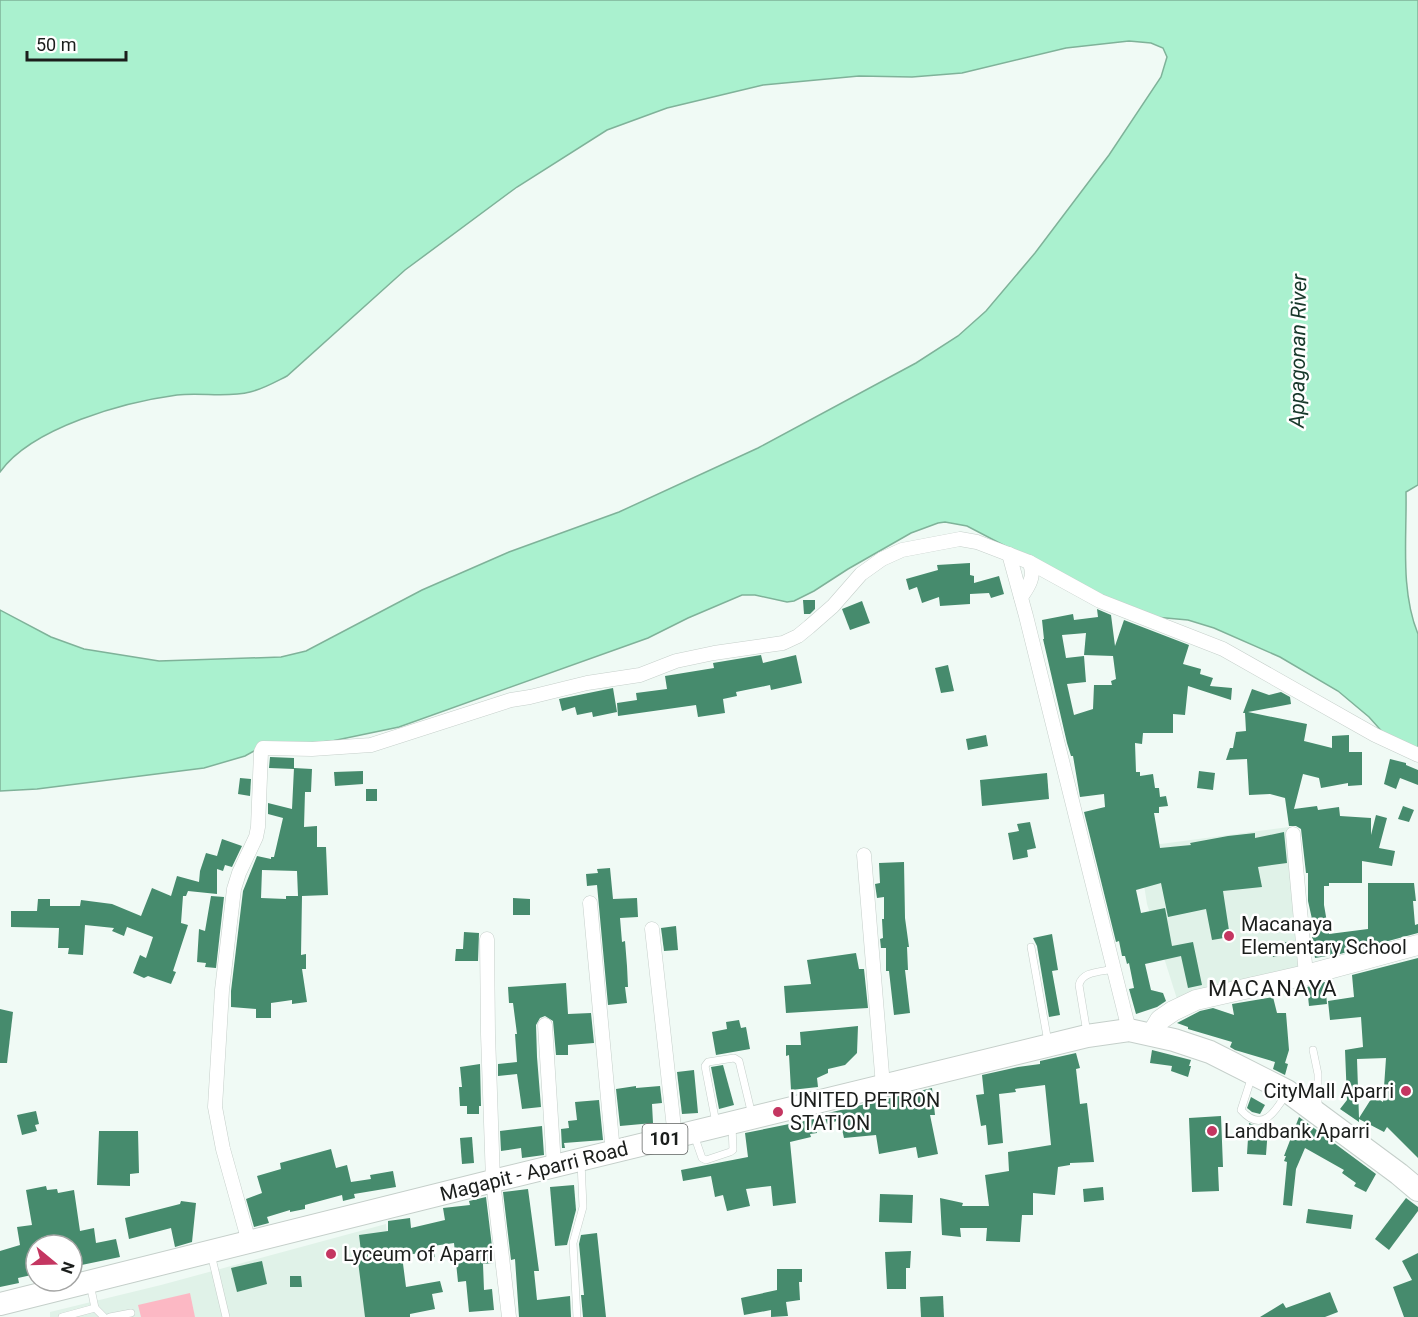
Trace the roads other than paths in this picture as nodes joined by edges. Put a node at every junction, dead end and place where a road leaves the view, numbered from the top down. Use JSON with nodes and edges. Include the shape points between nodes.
{"nodes":[{"id":1,"x":1009,"y":554,"type":"junction"},
{"id":2,"x":1029,"y":562,"type":"junction"},
{"id":3,"x":1021,"y":597,"type":"junction"},
{"id":4,"x":1418,"y":755,"type":"edge"},
{"id":5,"x":1293,"y":834,"type":"dead end"},
{"id":6,"x":864,"y":855,"type":"dead end"},
{"id":7,"x":590,"y":903,"type":"dead end"},
{"id":8,"x":652,"y":929,"type":"dead end"},
{"id":9,"x":487,"y":939,"type":"dead end"},
{"id":10,"x":1418,"y":945,"type":"edge"},
{"id":11,"x":1031,"y":947,"type":"dead end"},
{"id":12,"x":1114,"y":969,"type":"junction"},
{"id":13,"x":1306,"y":975,"type":"junction"},
{"id":14,"x":545,"y":1025,"type":"dead end"},
{"id":15,"x":1140,"y":1032,"type":"junction"},
{"id":16,"x":1087,"y":1036,"type":"junction"},
{"id":17,"x":1049,"y":1046,"type":"junction"},
{"id":18,"x":1313,"y":1050,"type":"dead end"},
{"id":19,"x":1253,"y":1072,"type":"junction"},
{"id":20,"x":883,"y":1086,"type":"junction"},
{"id":21,"x":1287,"y":1091,"type":"junction"},
{"id":22,"x":1318,"y":1113,"type":"junction"},
{"id":23,"x":734,"y":1123,"type":"junction"},
{"id":24,"x":684,"y":1135,"type":"junction"},
{"id":25,"x":613,"y":1152,"type":"junction"},
{"id":26,"x":581,"y":1160,"type":"junction"},
{"id":27,"x":554,"y":1166,"type":"junction"},
{"id":28,"x":493,"y":1181,"type":"junction"},
{"id":29,"x":1418,"y":1190,"type":"edge"},
{"id":30,"x":249,"y":1242,"type":"junction"},
{"id":31,"x":211,"y":1252,"type":"junction"},
{"id":32,"x":90,"y":1282,"type":"junction"},
{"id":33,"x":0,"y":1304,"type":"edge"},
{"id":34,"x":95,"y":1308,"type":"junction"},
{"id":35,"x":131,"y":1313,"type":"dead end"},
{"id":36,"x":62,"y":1317,"type":"edge"},
{"id":37,"x":104,"y":1317,"type":"edge"},
{"id":38,"x":110,"y":1317,"type":"edge"},
{"id":39,"x":226,"y":1317,"type":"edge"},
{"id":40,"x":509,"y":1317,"type":"edge"},
{"id":41,"x":577,"y":1317,"type":"edge"}],
"edges":[{"from":1,"to":2,"type":"street"},
{"from":1,"to":3,"type":"street"},
{"from":1,"to":30,"type":"street","via":[[960,539],[902,550],[861,574],[833,606],[798,636],[783,643],[714,653],[676,661],[640,675],[511,700],[371,745],[262,749],[256,837],[234,889],[222,990],[216,1107],[223,1149]]},
{"from":2,"to":3,"type":"street","via":[[1032,574]]},
{"from":2,"to":4,"type":"street","via":[[1100,601],[1223,650]]},
{"from":3,"to":12,"type":"street"},
{"from":5,"to":13,"type":"street"},
{"from":6,"to":20,"type":"street"},
{"from":7,"to":25,"type":"street"},
{"from":8,"to":24,"type":"street"},
{"from":9,"to":28,"type":"street"},
{"from":10,"to":13,"type":"street"},
{"from":11,"to":17,"type":"lane"},
{"from":12,"to":15,"type":"street"},
{"from":12,"to":16,"type":"lane","via":[[1080,979]]},
{"from":13,"to":15,"type":"street","via":[[1196,1000]]},
{"from":14,"to":27,"type":"street"},
{"from":15,"to":16,"type":"main road","name":"Magapit - Aparri Road","number":"101"},
{"from":15,"to":19,"type":"main road","name":"Magapit - Aparri Road","number":"101","via":[[1210,1052]]},
{"from":16,"to":17,"type":"main road","name":"Magapit - Aparri Road","number":"101"},
{"from":17,"to":20,"type":"main road","name":"Magapit - Aparri Road","number":"101"},
{"from":18,"to":22,"type":"lane","via":[[1318,1074]]},
{"from":19,"to":21,"type":"main road","name":"Magapit - Aparri Road","number":"101"},
{"from":19,"to":21,"type":"lane","via":[[1242,1105],[1244,1114],[1253,1119],[1268,1118],[1275,1114]]},
{"from":20,"to":23,"type":"main road","name":"Magapit - Aparri Road","number":"101"},
{"from":21,"to":22,"type":"main road","name":"Magapit - Aparri Road","number":"101"},
{"from":22,"to":29,"type":"main road","name":"Magapit - Aparri Road","number":"101"},
{"from":23,"to":23,"type":"lane","via":[[739,1060],[708,1062],[705,1066]]},
{"from":23,"to":24,"type":"main road","name":"Magapit - Aparri Road","number":"101"},
{"from":24,"to":25,"type":"main road","name":"Magapit - Aparri Road","number":"101"},
{"from":25,"to":26,"type":"main road","name":"Magapit - Aparri Road","number":"101"},
{"from":26,"to":27,"type":"main road","name":"Magapit - Aparri Road","number":"101"},
{"from":26,"to":41,"type":"lane","via":[[583,1207],[573,1243]]},
{"from":27,"to":28,"type":"main road","name":"Magapit - Aparri Road","number":"101"},
{"from":28,"to":30,"type":"main road","name":"Magapit - Aparri Road","number":"101"},
{"from":28,"to":40,"type":"street"},
{"from":30,"to":31,"type":"main road","name":"Magapit - Aparri Road","number":"101"},
{"from":31,"to":32,"type":"main road","name":"Magapit - Aparri Road","number":"101"},
{"from":31,"to":39,"type":"lane"},
{"from":32,"to":33,"type":"main road","name":"Magapit - Aparri Road","number":"101"},
{"from":32,"to":34,"type":"lane"},
{"from":34,"to":36,"type":"lane"},
{"from":34,"to":37,"type":"lane"},
{"from":35,"to":38,"type":"lane"}]}
